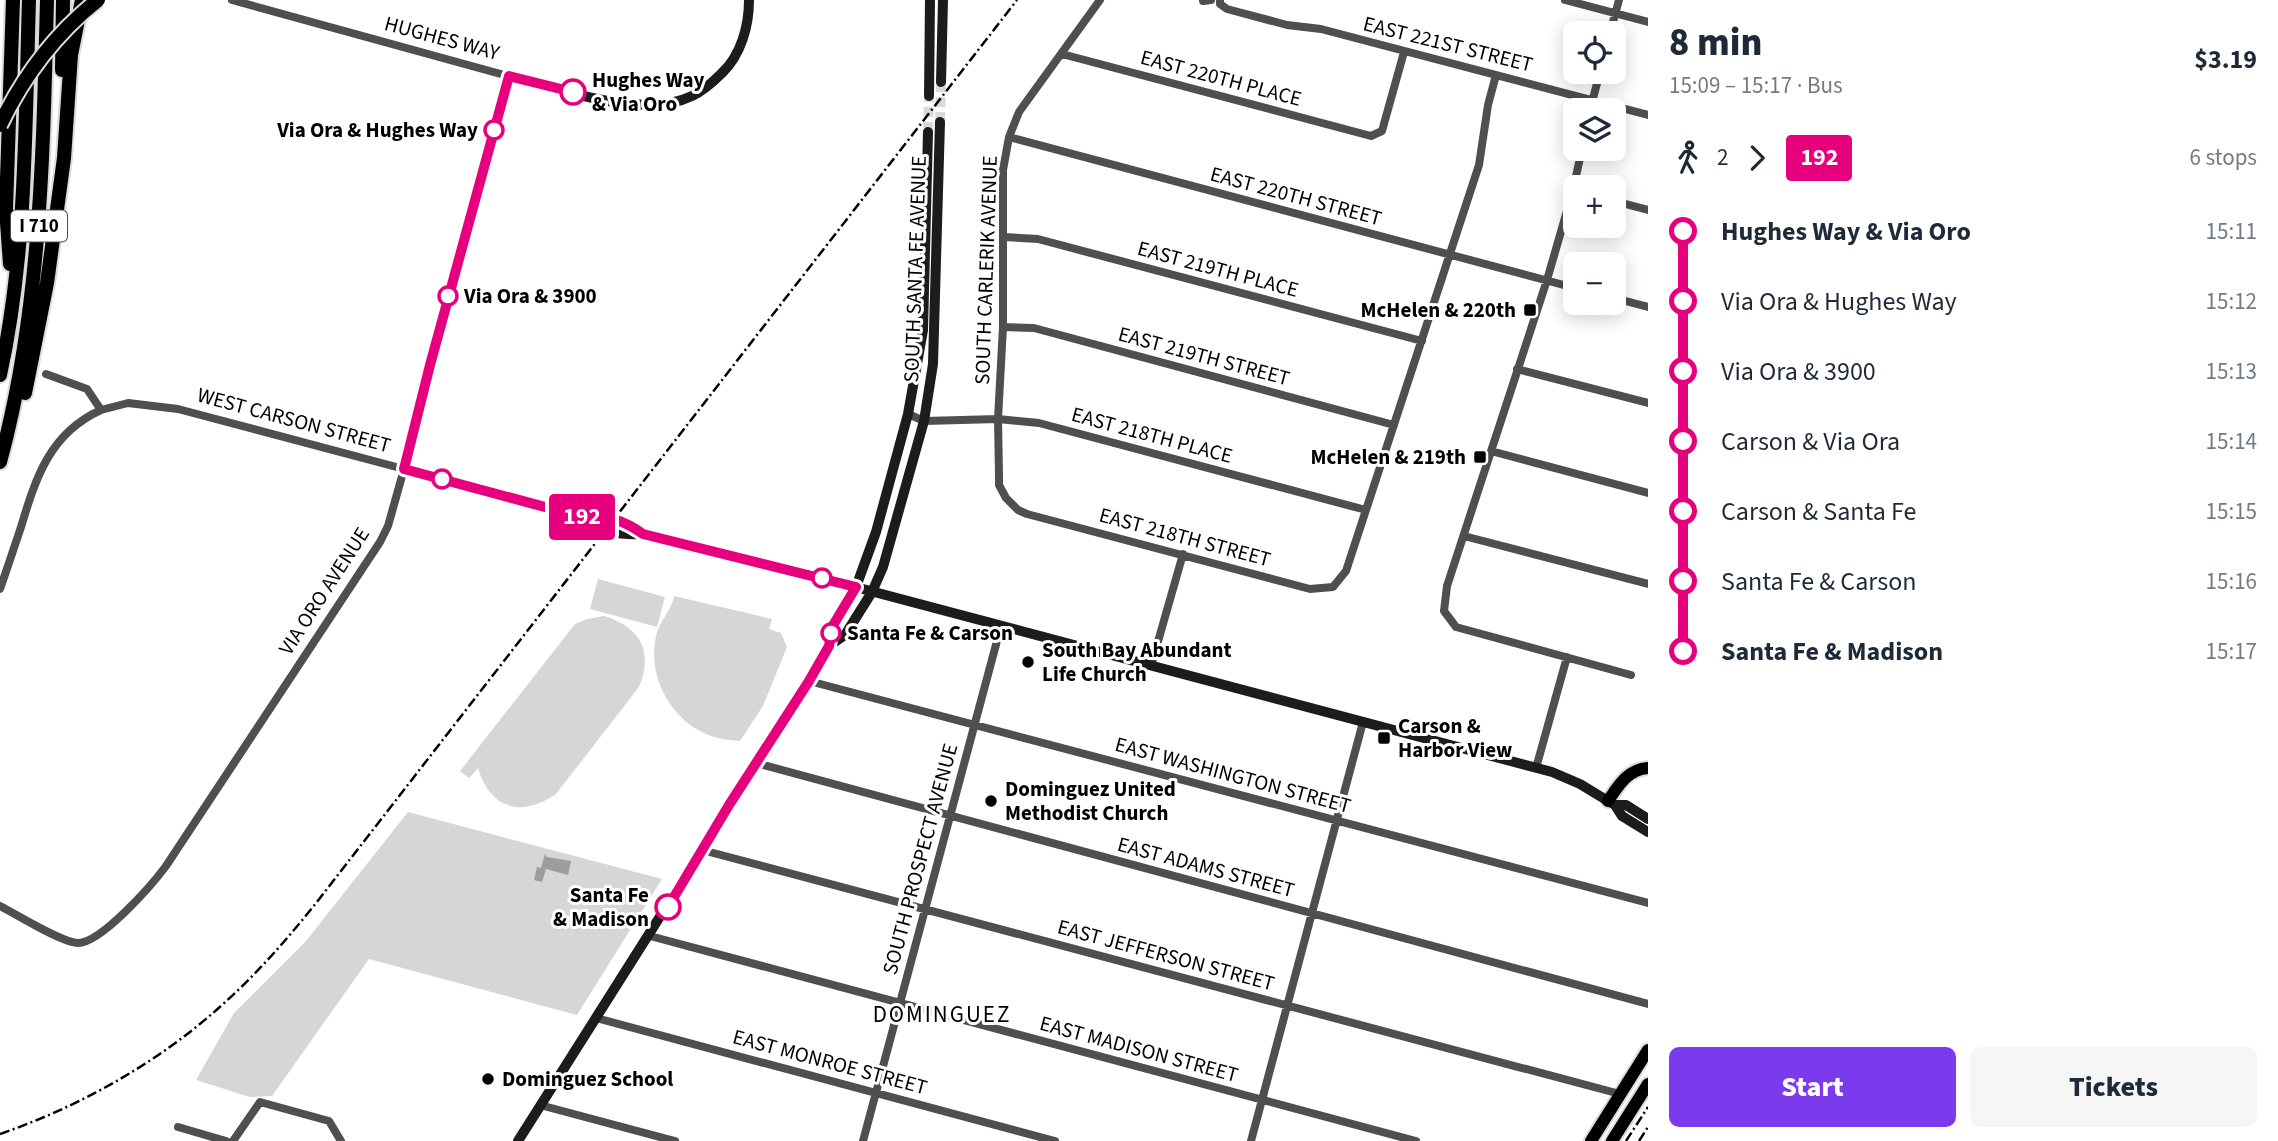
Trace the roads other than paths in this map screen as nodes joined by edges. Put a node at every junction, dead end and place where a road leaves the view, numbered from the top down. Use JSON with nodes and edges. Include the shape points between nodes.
{"nodes":[{"id":1,"x":4,"y":0,"type":"edge"},
{"id":2,"x":13,"y":0,"type":"edge"},
{"id":3,"x":29,"y":0,"type":"edge"},
{"id":4,"x":47,"y":0,"type":"edge"},
{"id":5,"x":63,"y":0,"type":"edge"},
{"id":6,"x":82,"y":0,"type":"edge"},
{"id":7,"x":98,"y":0,"type":"edge"},
{"id":8,"x":232,"y":0,"type":"edge"},
{"id":9,"x":749,"y":0,"type":"edge"},
{"id":10,"x":930,"y":0,"type":"edge"},
{"id":11,"x":943,"y":0,"type":"edge"},
{"id":12,"x":1100,"y":0,"type":"edge"},
{"id":13,"x":1220,"y":0,"type":"edge"},
{"id":14,"x":1565,"y":0,"type":"edge"},
{"id":15,"x":1619,"y":0,"type":"edge"},
{"id":16,"x":1615,"y":13,"type":"junction"},
{"id":17,"x":12,"y":21,"type":"junction"},
{"id":18,"x":1613,"y":21,"type":"edge"},
{"id":19,"x":1648,"y":22,"type":"edge"},
{"id":20,"x":1404,"y":52,"type":"junction"},
{"id":21,"x":1062,"y":54,"type":"junction"},
{"id":22,"x":1496,"y":75,"type":"junction"},
{"id":23,"x":509,"y":76,"type":"junction"},
{"id":24,"x":941,"y":82,"type":"tunnel mouth"},
{"id":25,"x":929,"y":96,"type":"tunnel mouth"},
{"id":26,"x":1584,"y":98,"type":"edge"},
{"id":27,"x":1626,"y":109,"type":"edge"},
{"id":28,"x":1648,"y":115,"type":"edge"},
{"id":29,"x":940,"y":122,"type":"tunnel mouth"},
{"id":30,"x":0,"y":125,"type":"edge"},
{"id":31,"x":929,"y":132,"type":"tunnel mouth"},
{"id":32,"x":1009,"y":137,"type":"junction"},
{"id":33,"x":60,"y":180,"type":"junction"},
{"id":34,"x":1626,"y":204,"type":"edge"},
{"id":35,"x":1648,"y":210,"type":"edge"},
{"id":36,"x":1563,"y":227,"type":"edge"},
{"id":37,"x":1004,"y":237,"type":"junction"},
{"id":38,"x":1451,"y":255,"type":"junction"},
{"id":39,"x":1547,"y":280,"type":"junction"},
{"id":40,"x":1563,"y":285,"type":"edge"},
{"id":41,"x":13,"y":295,"type":"junction"},
{"id":42,"x":1626,"y":301,"type":"edge"},
{"id":43,"x":1648,"y":307,"type":"edge"},
{"id":44,"x":1003,"y":327,"type":"junction"},
{"id":45,"x":1422,"y":341,"type":"junction"},
{"id":46,"x":1517,"y":369,"type":"junction"},
{"id":47,"x":46,"y":374,"type":"dead end"},
{"id":48,"x":0,"y":375,"type":"edge"},
{"id":49,"x":1648,"y":403,"type":"edge"},
{"id":50,"x":101,"y":410,"type":"junction"},
{"id":51,"x":908,"y":414,"type":"junction"},
{"id":52,"x":998,"y":419,"type":"junction"},
{"id":53,"x":924,"y":421,"type":"junction"},
{"id":54,"x":1394,"y":425,"type":"junction"},
{"id":55,"x":1491,"y":451,"type":"junction"},
{"id":56,"x":2,"y":455,"type":"edge"},
{"id":57,"x":404,"y":469,"type":"junction"},
{"id":58,"x":1648,"y":493,"type":"edge"},
{"id":59,"x":1366,"y":510,"type":"junction"},
{"id":60,"x":1027,"y":514,"type":"joint"},
{"id":61,"x":1464,"y":536,"type":"junction"},
{"id":62,"x":1183,"y":554,"type":"junction"},
{"id":63,"x":1648,"y":584,"type":"edge"},
{"id":64,"x":856,"y":587,"type":"junction"},
{"id":65,"x":0,"y":589,"type":"edge"},
{"id":66,"x":872,"y":592,"type":"junction"},
{"id":67,"x":1001,"y":626,"type":"junction"},
{"id":68,"x":829,"y":646,"type":"junction"},
{"id":69,"x":1567,"y":657,"type":"junction"},
{"id":70,"x":1151,"y":666,"type":"junction"},
{"id":71,"x":1631,"y":675,"type":"dead end"},
{"id":72,"x":809,"y":681,"type":"junction"},
{"id":73,"x":1363,"y":722,"type":"junction"},
{"id":74,"x":974,"y":725,"type":"junction"},
{"id":75,"x":755,"y":763,"type":"junction"},
{"id":76,"x":1536,"y":768,"type":"junction"},
{"id":77,"x":1648,"y":768,"type":"edge"},
{"id":78,"x":1611,"y":803,"type":"junction"},
{"id":79,"x":950,"y":816,"type":"junction"},
{"id":80,"x":1648,"y":818,"type":"edge"},
{"id":81,"x":1337,"y":821,"type":"junction"},
{"id":82,"x":1648,"y":832,"type":"edge"},
{"id":83,"x":702,"y":850,"type":"junction"},
{"id":84,"x":1648,"y":903,"type":"edge"},
{"id":85,"x":0,"y":906,"type":"edge"},
{"id":86,"x":925,"y":909,"type":"junction"},
{"id":87,"x":1312,"y":914,"type":"junction"},
{"id":88,"x":650,"y":936,"type":"junction"},
{"id":89,"x":900,"y":1003,"type":"junction"},
{"id":90,"x":1648,"y":1004,"type":"edge"},
{"id":91,"x":1287,"y":1005,"type":"junction"},
{"id":92,"x":596,"y":1018,"type":"junction"},
{"id":93,"x":1648,"y":1050,"type":"edge"},
{"id":94,"x":1648,"y":1084,"type":"edge"},
{"id":95,"x":876,"y":1093,"type":"junction"},
{"id":96,"x":1620,"y":1094,"type":"junction"},
{"id":97,"x":1262,"y":1100,"type":"junction"},
{"id":98,"x":540,"y":1105,"type":"junction"},
{"id":99,"x":178,"y":1127,"type":"dead end"},
{"id":100,"x":226,"y":1141,"type":"edge"},
{"id":101,"x":233,"y":1141,"type":"edge"},
{"id":102,"x":341,"y":1141,"type":"edge"},
{"id":103,"x":518,"y":1141,"type":"edge"},
{"id":104,"x":674,"y":1141,"type":"edge"},
{"id":105,"x":863,"y":1141,"type":"edge"},
{"id":106,"x":1055,"y":1141,"type":"edge"},
{"id":107,"x":1251,"y":1141,"type":"edge"},
{"id":108,"x":1416,"y":1141,"type":"edge"},
{"id":109,"x":1591,"y":1141,"type":"edge"},
{"id":110,"x":1612,"y":1141,"type":"edge"}],
"edges":[{"from":1,"to":17,"type":"highway"},
{"from":2,"to":17,"type":"highway"},
{"from":3,"to":41,"type":"highway","number":"I 710","via":[[24,169]]},
{"from":4,"to":56,"type":"highway","number":"I 710","via":[[36,264]]},
{"from":5,"to":33,"type":"highway"},
{"from":6,"to":33,"type":"highway","via":[[71,55]]},
{"from":7,"to":30,"type":"highway","bridge":true,"via":[[38,61]]},
{"from":8,"to":23,"type":"street","name":"HUGHES WAY"},
{"from":9,"to":23,"type":"main road","name":"HUGHES WAY","via":[[746,31],[728,66],[692,96],[641,105]]},
{"from":10,"to":25,"type":"main road"},
{"from":11,"to":24,"type":"main road"},
{"from":12,"to":21,"type":"street","name":"SOUTH CARLERIK AVENUE"},
{"from":13,"to":20,"type":"street","name":"EAST 221ST STREET","via":[[1227,9]]},
{"from":14,"to":16,"type":"street"},
{"from":15,"to":16,"type":"street"},
{"from":16,"to":18,"type":"street"},
{"from":16,"to":19,"type":"street"},
{"from":17,"to":41,"type":"highway","via":[[6,209]]},
{"from":20,"to":21,"type":"street","name":"EAST 220TH PLACE","via":[[1382,131],[1371,136]]},
{"from":20,"to":22,"type":"street","name":"EAST 221ST STREET"},
{"from":21,"to":32,"type":"street","name":"SOUTH CARLERIK AVENUE","via":[[1019,112]]},
{"from":22,"to":26,"type":"street","name":"EAST 221ST STREET"},
{"from":22,"to":38,"type":"street","via":[[1479,165]]},
{"from":23,"to":57,"type":"main road","name":"VIA ORO AVENUE"},
{"from":27,"to":28,"type":"street","name":"EAST 221ST STREET"},
{"from":29,"to":53,"type":"main road","name":"SOUTH SANTA FE AVENUE","via":[[934,354]]},
{"from":31,"to":51,"type":"main road","name":"SOUTH SANTA FE AVENUE","via":[[923,330]]},
{"from":32,"to":37,"type":"street","name":"SOUTH CARLERIK AVENUE","via":[[1003,170]]},
{"from":32,"to":38,"type":"street","name":"EAST 220TH STREET"},
{"from":33,"to":56,"type":"highway","via":[[34,354],[18,425]]},
{"from":34,"to":35,"type":"street"},
{"from":36,"to":39,"type":"street"},
{"from":37,"to":44,"type":"street","name":"SOUTH CARLERIK AVENUE"},
{"from":37,"to":45,"type":"street","name":"EAST 219TH PLACE","via":[[1038,239]]},
{"from":38,"to":39,"type":"street","name":"EAST 220TH STREET"},
{"from":38,"to":45,"type":"street"},
{"from":39,"to":40,"type":"street","name":"EAST 220TH STREET"},
{"from":39,"to":46,"type":"street"},
{"from":41,"to":48,"type":"highway","number":"I 710"},
{"from":42,"to":43,"type":"street"},
{"from":44,"to":52,"type":"street","name":"SOUTH CARLERIK AVENUE"},
{"from":44,"to":54,"type":"street","name":"EAST 219TH STREET","via":[[1034,328]]},
{"from":45,"to":54,"type":"street"},
{"from":46,"to":49,"type":"street"},
{"from":46,"to":55,"type":"street"},
{"from":47,"to":50,"type":"street","via":[[87,389]]},
{"from":50,"to":57,"type":"street","name":"WEST CARSON STREET","via":[[128,403],[178,409]]},
{"from":50,"to":65,"type":"street","via":[[66,433],[42,466]]},
{"from":51,"to":53,"type":"street"},
{"from":51,"to":64,"type":"main road","name":"SOUTH SANTA FE AVENUE"},
{"from":52,"to":53,"type":"street","name":"EAST 218TH PLACE"},
{"from":52,"to":59,"type":"street","name":"EAST 218TH PLACE","via":[[1039,423]]},
{"from":52,"to":60,"type":"street","name":"SOUTH CARLERIK AVENUE","via":[[999,485],[1011,504]]},
{"from":53,"to":66,"type":"main road","name":"SOUTH SANTA FE AVENUE","via":[[894,535]]},
{"from":54,"to":59,"type":"street"},
{"from":55,"to":58,"type":"street"},
{"from":55,"to":61,"type":"street"},
{"from":57,"to":64,"type":"main road","name":"WEST CARSON STREET","via":[[582,517],[595,515],[629,524],[643,534]]},
{"from":57,"to":85,"type":"street","name":"VIA ORO AVENUE","via":[[380,542],[166,866],[131,906],[85,942],[69,942]]},
{"from":59,"to":62,"type":"street","name":"EAST 218TH STREET","via":[[1346,571],[1333,587],[1310,589]]},
{"from":60,"to":62,"type":"street","name":"EAST 218TH STREET"},
{"from":61,"to":63,"type":"street"},
{"from":61,"to":69,"type":"street","via":[[1447,586],[1444,611],[1456,627]]},
{"from":62,"to":70,"type":"street"},
{"from":64,"to":66,"type":"main road","name":"WEST CARSON STREET"},
{"from":64,"to":68,"type":"main road","name":"SOUTH SANTA FE AVENUE","via":[[832,627]]},
{"from":66,"to":67,"type":"main road","name":"WEST CARSON STREET"},
{"from":66,"to":68,"type":"main road","name":"SOUTH SANTA FE AVENUE","via":[[845,635]]},
{"from":67,"to":70,"type":"main road","name":"WEST CARSON STREET"},
{"from":67,"to":74,"type":"street","name":"SOUTH PROSPECT AVENUE"},
{"from":68,"to":72,"type":"main road","name":"SOUTH SANTA FE AVENUE"},
{"from":69,"to":71,"type":"street"},
{"from":69,"to":76,"type":"street"},
{"from":70,"to":73,"type":"main road","name":"WEST CARSON STREET"},
{"from":72,"to":74,"type":"street","name":"EAST WASHINGTON STREET"},
{"from":72,"to":75,"type":"main road","name":"SOUTH SANTA FE AVENUE"},
{"from":73,"to":76,"type":"main road","name":"WEST CARSON STREET"},
{"from":73,"to":81,"type":"street"},
{"from":74,"to":79,"type":"street","name":"SOUTH PROSPECT AVENUE"},
{"from":74,"to":81,"type":"street","name":"EAST WASHINGTON STREET"},
{"from":75,"to":79,"type":"street","name":"EAST ADAMS STREET"},
{"from":75,"to":83,"type":"main road","name":"SOUTH SANTA FE AVENUE"},
{"from":76,"to":78,"type":"main road","name":"WEST CARSON STREET","via":[[1566,777]]},
{"from":77,"to":78,"type":"main road","via":[[1630,774]]},
{"from":78,"to":80,"type":"main road","via":[[1626,805]]},
{"from":78,"to":82,"type":"main road"},
{"from":79,"to":86,"type":"street","name":"SOUTH PROSPECT AVENUE"},
{"from":79,"to":87,"type":"street","name":"EAST ADAMS STREET"},
{"from":81,"to":84,"type":"street","name":"EAST WASHINGTON STREET"},
{"from":81,"to":87,"type":"street"},
{"from":83,"to":86,"type":"street","name":"EAST JEFFERSON STREET"},
{"from":83,"to":88,"type":"main road","name":"SOUTH SANTA FE AVENUE"},
{"from":86,"to":89,"type":"street","name":"SOUTH PROSPECT AVENUE"},
{"from":86,"to":91,"type":"street","name":"EAST JEFFERSON STREET"},
{"from":87,"to":90,"type":"street","name":"EAST ADAMS STREET"},
{"from":87,"to":91,"type":"street"},
{"from":88,"to":89,"type":"street","name":"EAST MADISON STREET"},
{"from":88,"to":92,"type":"main road","name":"SOUTH SANTA FE AVENUE"},
{"from":89,"to":95,"type":"street","name":"SOUTH PROSPECT AVENUE"},
{"from":89,"to":97,"type":"street","name":"EAST MADISON STREET"},
{"from":91,"to":96,"type":"street","name":"EAST JEFFERSON STREET"},
{"from":91,"to":97,"type":"street"},
{"from":92,"to":95,"type":"street","name":"EAST MONROE STREET"},
{"from":92,"to":98,"type":"main road","name":"SOUTH SANTA FE AVENUE"},
{"from":93,"to":96,"type":"main road"},
{"from":94,"to":110,"type":"main road"},
{"from":95,"to":105,"type":"street","name":"SOUTH PROSPECT AVENUE"},
{"from":95,"to":106,"type":"street","name":"EAST MONROE STREET"},
{"from":96,"to":109,"type":"main road"},
{"from":97,"to":107,"type":"street"},
{"from":97,"to":108,"type":"street","name":"EAST MADISON STREET"},
{"from":98,"to":103,"type":"main road","name":"SOUTH SANTA FE AVENUE"},
{"from":98,"to":104,"type":"street"},
{"from":99,"to":100,"type":"street"},
{"from":101,"to":102,"type":"street","via":[[260,1102],[329,1122]]}]}
